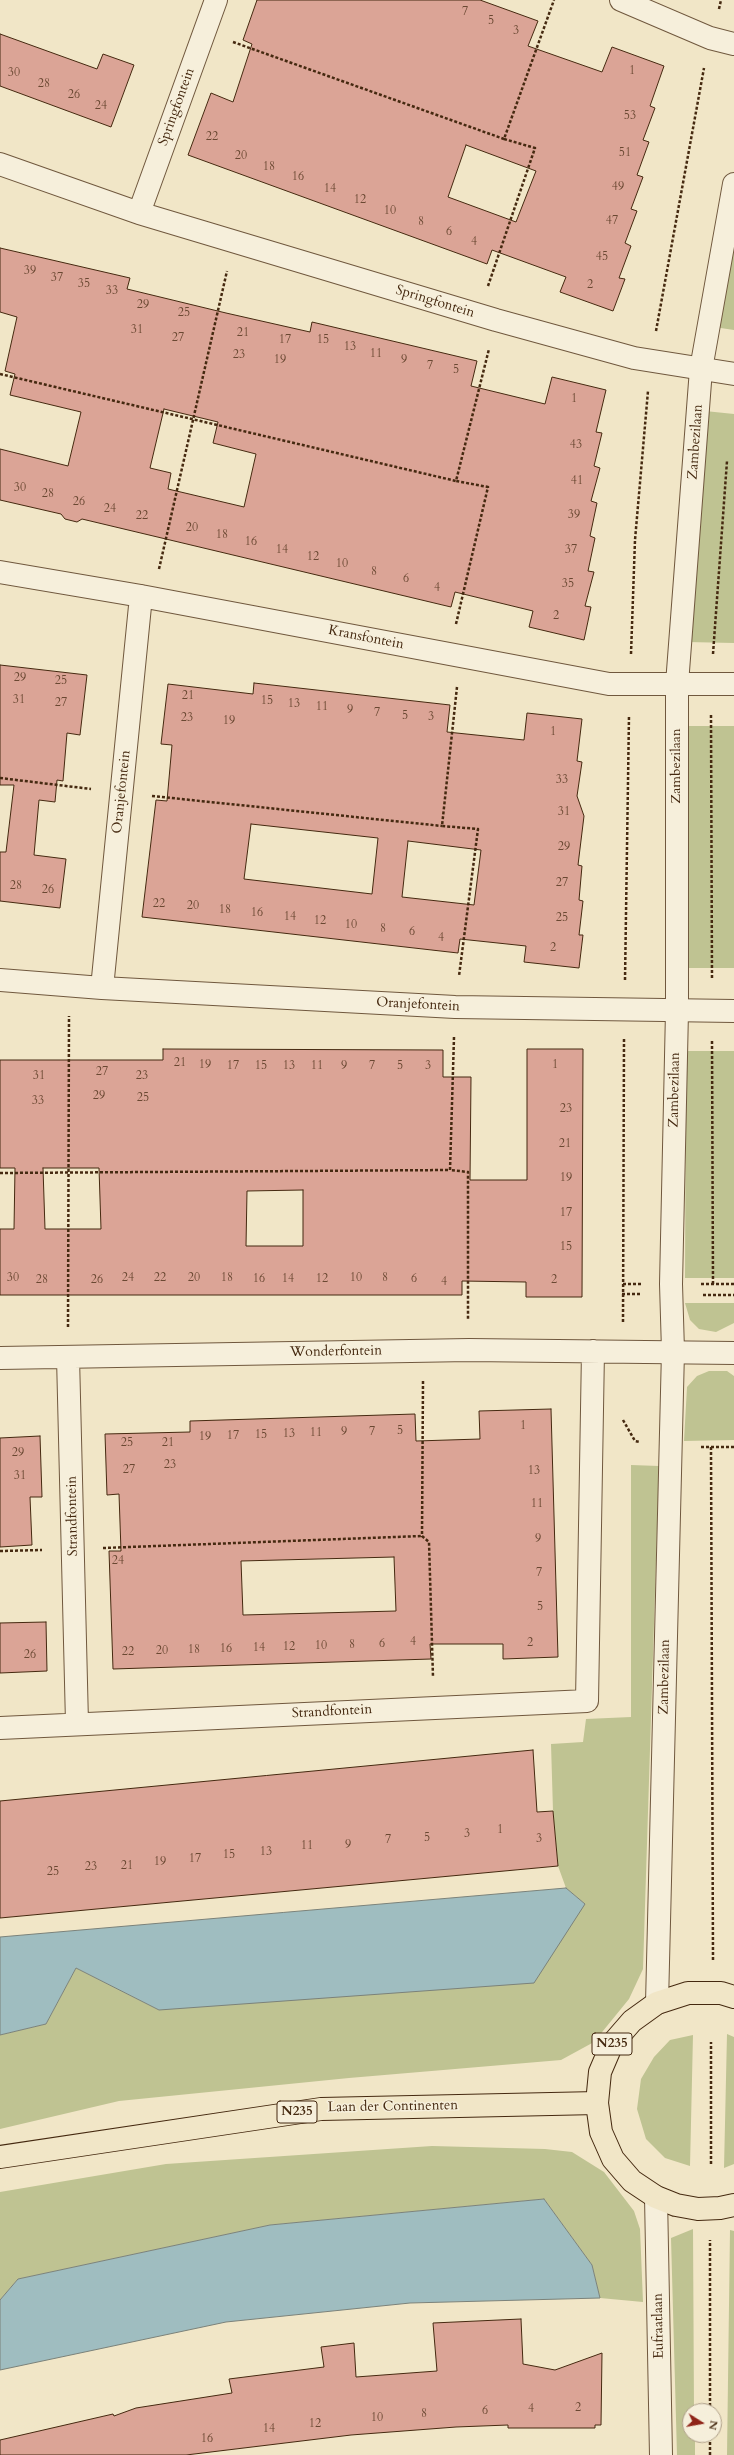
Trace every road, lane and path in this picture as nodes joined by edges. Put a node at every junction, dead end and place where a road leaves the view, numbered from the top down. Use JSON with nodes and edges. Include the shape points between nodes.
{"nodes":[{"id":1,"x":216,"y":0,"type":"edge"},
{"id":2,"x":554,"y":0,"type":"edge"},
{"id":3,"x":621,"y":0,"type":"edge"},
{"id":4,"x":204,"y":32,"type":"junction"},
{"id":5,"x":734,"y":44,"type":"edge"},
{"id":6,"x":504,"y":139,"type":"junction"},
{"id":7,"x":0,"y":164,"type":"edge"},
{"id":8,"x":734,"y":184,"type":"edge"},
{"id":9,"x":139,"y":213,"type":"junction"},
{"id":10,"x":234,"y":242,"type":"junction"},
{"id":11,"x":487,"y":318,"type":"junction"},
{"id":12,"x":701,"y":369,"type":"junction"},
{"id":13,"x":0,"y":374,"type":"edge"},
{"id":14,"x":734,"y":374,"type":"edge"},
{"id":15,"x":193,"y":421,"type":"junction"},
{"id":16,"x":727,"y":453,"type":"dead end"},
{"id":17,"x":456,"y":481,"type":"junction"},
{"id":18,"x":0,"y":572,"type":"edge"},
{"id":19,"x":147,"y":597,"type":"junction"},
{"id":20,"x":449,"y":654,"type":"junction"},
{"id":21,"x":677,"y":684,"type":"junction"},
{"id":22,"x":711,"y":684,"type":"junction"},
{"id":23,"x":734,"y":684,"type":"edge"},
{"id":24,"x":0,"y":778,"type":"edge"},
{"id":25,"x":122,"y":792,"type":"junction"},
{"id":26,"x":442,"y":826,"type":"dead end"},
{"id":27,"x":0,"y":980,"type":"edge"},
{"id":28,"x":69,"y":986,"type":"junction"},
{"id":29,"x":102,"y":988,"type":"junction"},
{"id":30,"x":677,"y":1011,"type":"junction"},
{"id":31,"x":712,"y":1011,"type":"junction"},
{"id":32,"x":734,"y":1011,"type":"edge"},
{"id":33,"x":450,"y":1170,"type":"dead end"},
{"id":34,"x":0,"y":1173,"type":"edge"},
{"id":35,"x":68,"y":1173,"type":"junction"},
{"id":36,"x":712,"y":1284,"type":"dead end"},
{"id":37,"x":423,"y":1350,"type":"junction"},
{"id":38,"x":593,"y":1351,"type":"junction"},
{"id":39,"x":673,"y":1351,"type":"junction"},
{"id":40,"x":734,"y":1353,"type":"edge"},
{"id":41,"x":68,"y":1357,"type":"junction"},
{"id":42,"x":0,"y":1358,"type":"edge"},
{"id":43,"x":734,"y":1447,"type":"edge"},
{"id":44,"x":422,"y":1536,"type":"junction"},
{"id":45,"x":74,"y":1549,"type":"junction"},
{"id":46,"x":0,"y":1552,"type":"edge"},
{"id":47,"x":434,"y":1707,"type":"junction"},
{"id":48,"x":77,"y":1723,"type":"junction"},
{"id":49,"x":0,"y":1728,"type":"edge"},
{"id":50,"x":713,"y":1960,"type":"dead end"},
{"id":51,"x":734,"y":1998,"type":"edge"},
{"id":52,"x":657,"y":2003,"type":"junction"},
{"id":53,"x":711,"y":2042,"type":"dead end"},
{"id":54,"x":597,"y":2103,"type":"junction"},
{"id":55,"x":0,"y":2157,"type":"edge"},
{"id":56,"x":711,"y":2164,"type":"dead end"},
{"id":57,"x":656,"y":2198,"type":"junction"},
{"id":58,"x":734,"y":2205,"type":"edge"},
{"id":59,"x":710,"y":2235,"type":"dead end"},
{"id":60,"x":710,"y":2403,"type":"edge"},
{"id":61,"x":710,"y":2443,"type":"edge"},
{"id":62,"x":662,"y":2455,"type":"edge"},
{"id":63,"x":710,"y":2455,"type":"edge"}],
"edges":[{"from":1,"to":4,"type":"street","name":"Springfontein"},
{"from":2,"to":6,"type":"path"},
{"from":3,"to":5,"type":"street","via":[[710,38]]},
{"from":4,"to":6,"type":"path"},
{"from":4,"to":9,"type":"street","name":"Springfontein"},
{"from":6,"to":11,"type":"path","via":[[535,148]]},
{"from":7,"to":9,"type":"street","name":"Springfontein"},
{"from":8,"to":12,"type":"street","name":"Zambezilaan"},
{"from":9,"to":10,"type":"street","name":"Springfontein"},
{"from":10,"to":11,"type":"street","name":"Springfontein"},
{"from":10,"to":15,"type":"path"},
{"from":11,"to":12,"type":"street","name":"Springfontein","via":[[634,358]]},
{"from":11,"to":17,"type":"path"},
{"from":12,"to":14,"type":"street","name":"Springfontein"},
{"from":12,"to":21,"type":"street","name":"Zambezilaan"},
{"from":13,"to":15,"type":"path"},
{"from":15,"to":17,"type":"path"},
{"from":15,"to":19,"type":"path"},
{"from":16,"to":22,"type":"path"},
{"from":17,"to":20,"type":"path","via":[[488,487]]},
{"from":18,"to":19,"type":"street","name":"Kransfontein"},
{"from":19,"to":20,"type":"street","name":"Kransfontein"},
{"from":19,"to":25,"type":"street","name":"Oranjefontein"},
{"from":20,"to":21,"type":"street","name":"Kransfontein","via":[[609,684]]},
{"from":21,"to":22,"type":"street","name":"Kransfontein"},
{"from":21,"to":30,"type":"street","name":"Zambezilaan"},
{"from":22,"to":23,"type":"street","name":"Kransfontein"},
{"from":22,"to":31,"type":"path"},
{"from":24,"to":25,"type":"path"},
{"from":25,"to":26,"type":"path"},
{"from":25,"to":29,"type":"street","name":"Oranjefontein"},
{"from":27,"to":28,"type":"street","name":"Oranjefontein"},
{"from":28,"to":29,"type":"street","name":"Oranjefontein"},
{"from":28,"to":35,"type":"path"},
{"from":29,"to":30,"type":"street","name":"Oranjefontein","via":[[455,1007]]},
{"from":30,"to":31,"type":"street","name":"Oranjefontein"},
{"from":30,"to":39,"type":"street","name":"Zambezilaan","via":[[671,1284]]},
{"from":31,"to":32,"type":"street","name":"Oranjefontein"},
{"from":31,"to":36,"type":"path"},
{"from":33,"to":35,"type":"path"},
{"from":34,"to":35,"type":"path"},
{"from":35,"to":41,"type":"path"},
{"from":37,"to":38,"type":"street","name":"Wonderfontein"},
{"from":37,"to":41,"type":"street","name":"Wonderfontein"},
{"from":37,"to":44,"type":"path"},
{"from":38,"to":39,"type":"street","name":"Wonderfontein"},
{"from":38,"to":47,"type":"street","name":"Strandfontein","via":[[587,1701]]},
{"from":39,"to":40,"type":"street"},
{"from":39,"to":52,"type":"street","name":"Zambezilaan"},
{"from":41,"to":42,"type":"street","name":"Wonderfontein"},
{"from":41,"to":45,"type":"street","name":"Strandfontein"},
{"from":43,"to":50,"type":"path","via":[[711,1447]]},
{"from":44,"to":45,"type":"path"},
{"from":44,"to":47,"type":"path","via":[[429,1542]]},
{"from":45,"to":46,"type":"path"},
{"from":45,"to":48,"type":"street","name":"Strandfontein"},
{"from":47,"to":48,"type":"street","name":"Strandfontein"},
{"from":48,"to":49,"type":"street","name":"Strandfontein"},
{"from":51,"to":52,"type":"main road","number":"N235","via":[[721,1993],[688,1994]]},
{"from":52,"to":54,"type":"main road","number":"N235","via":[[632,2021],[612,2044],[600,2072]]},
{"from":53,"to":56,"type":"path"},
{"from":54,"to":55,"type":"main road","name":"Laan der Continenten","number":"N235","via":[[321,2108]]},
{"from":54,"to":57,"type":"main road","number":"N235","via":[[601,2132],[613,2158],[632,2181]]},
{"from":57,"to":58,"type":"main road","number":"N235","via":[[698,2209]]},
{"from":57,"to":62,"type":"street","name":"Eufraatlaan"},
{"from":59,"to":60,"type":"path"},
{"from":61,"to":63,"type":"path"}]}
